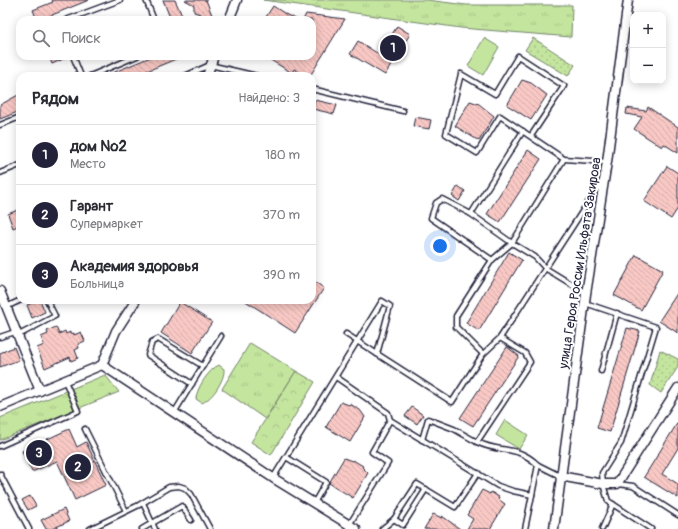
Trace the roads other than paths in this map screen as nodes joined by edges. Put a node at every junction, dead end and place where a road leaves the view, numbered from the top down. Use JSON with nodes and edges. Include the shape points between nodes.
{"nodes":[{"id":1,"x":120,"y":0,"type":"edge"},
{"id":2,"x":146,"y":0,"type":"edge"},
{"id":3,"x":237,"y":0,"type":"edge"},
{"id":4,"x":628,"y":0,"type":"edge"},
{"id":5,"x":77,"y":16,"type":"edge"},
{"id":6,"x":152,"y":16,"type":"edge"},
{"id":7,"x":231,"y":16,"type":"edge"},
{"id":8,"x":75,"y":60,"type":"edge"},
{"id":9,"x":128,"y":60,"type":"edge"},
{"id":10,"x":212,"y":60,"type":"edge"},
{"id":11,"x":210,"y":65,"type":"junction"},
{"id":12,"x":80,"y":72,"type":"edge"},
{"id":13,"x":99,"y":72,"type":"edge"},
{"id":14,"x":194,"y":72,"type":"edge"},
{"id":15,"x":208,"y":72,"type":"edge"},
{"id":16,"x":240,"y":72,"type":"edge"},
{"id":17,"x":316,"y":90,"type":"edge"},
{"id":18,"x":403,"y":111,"type":"dead end"},
{"id":19,"x":16,"y":119,"type":"edge"},
{"id":20,"x":0,"y":125,"type":"edge"},
{"id":21,"x":523,"y":132,"type":"junction"},
{"id":22,"x":531,"y":136,"type":"junction"},
{"id":23,"x":564,"y":159,"type":"junction"},
{"id":24,"x":607,"y":162,"type":"junction"},
{"id":25,"x":16,"y":167,"type":"edge"},
{"id":26,"x":0,"y":173,"type":"edge"},
{"id":27,"x":605,"y":176,"type":"junction"},
{"id":28,"x":471,"y":214,"type":"junction"},
{"id":29,"x":512,"y":243,"type":"junction"},
{"id":30,"x":492,"y":260,"type":"junction"},
{"id":31,"x":545,"y":268,"type":"junction"},
{"id":32,"x":0,"y":291,"type":"edge"},
{"id":33,"x":586,"y":294,"type":"junction"},
{"id":34,"x":16,"y":302,"type":"edge"},
{"id":35,"x":585,"y":303,"type":"junction"},
{"id":36,"x":49,"y":304,"type":"edge"},
{"id":37,"x":133,"y":304,"type":"edge"},
{"id":38,"x":6,"y":307,"type":"junction"},
{"id":39,"x":617,"y":313,"type":"junction"},
{"id":40,"x":16,"y":334,"type":"junction"},
{"id":41,"x":346,"y":334,"type":"dead end"},
{"id":42,"x":221,"y":336,"type":"dead end"},
{"id":43,"x":0,"y":337,"type":"edge"},
{"id":44,"x":500,"y":338,"type":"junction"},
{"id":45,"x":356,"y":341,"type":"junction"},
{"id":46,"x":377,"y":354,"type":"junction"},
{"id":47,"x":483,"y":354,"type":"junction"},
{"id":48,"x":102,"y":366,"type":"junction"},
{"id":49,"x":203,"y":366,"type":"junction"},
{"id":50,"x":601,"y":371,"type":"dead end"},
{"id":51,"x":336,"y":377,"type":"junction"},
{"id":52,"x":65,"y":381,"type":"junction"},
{"id":53,"x":192,"y":384,"type":"junction"},
{"id":54,"x":678,"y":388,"type":"edge"},
{"id":55,"x":40,"y":391,"type":"junction"},
{"id":56,"x":0,"y":407,"type":"edge"},
{"id":57,"x":174,"y":413,"type":"junction"},
{"id":58,"x":390,"y":420,"type":"junction"},
{"id":59,"x":85,"y":429,"type":"dead end"},
{"id":60,"x":422,"y":440,"type":"junction"},
{"id":61,"x":477,"y":442,"type":"junction"},
{"id":62,"x":0,"y":446,"type":"edge"},
{"id":63,"x":286,"y":457,"type":"junction"},
{"id":64,"x":538,"y":465,"type":"junction"},
{"id":65,"x":478,"y":473,"type":"junction"},
{"id":66,"x":0,"y":474,"type":"edge"},
{"id":67,"x":560,"y":476,"type":"junction"},
{"id":68,"x":273,"y":478,"type":"junction"},
{"id":69,"x":603,"y":484,"type":"junction"},
{"id":70,"x":617,"y":484,"type":"junction"},
{"id":71,"x":426,"y":489,"type":"junction"},
{"id":72,"x":532,"y":495,"type":"junction"},
{"id":73,"x":143,"y":503,"type":"junction"},
{"id":74,"x":314,"y":503,"type":"junction"},
{"id":75,"x":613,"y":504,"type":"junction"},
{"id":76,"x":126,"y":511,"type":"junction"},
{"id":77,"x":678,"y":515,"type":"edge"},
{"id":78,"x":394,"y":519,"type":"junction"},
{"id":79,"x":191,"y":520,"type":"dead end"},
{"id":80,"x":152,"y":524,"type":"junction"},
{"id":81,"x":353,"y":527,"type":"edge"},
{"id":82,"x":29,"y":529,"type":"edge"},
{"id":83,"x":90,"y":529,"type":"edge"},
{"id":84,"x":142,"y":529,"type":"edge"},
{"id":85,"x":155,"y":529,"type":"edge"},
{"id":86,"x":210,"y":529,"type":"edge"},
{"id":87,"x":382,"y":529,"type":"edge"},
{"id":88,"x":525,"y":529,"type":"edge"},
{"id":89,"x":554,"y":529,"type":"edge"},
{"id":90,"x":602,"y":529,"type":"edge"},
{"id":91,"x":651,"y":529,"type":"edge"}],
"edges":[{"from":1,"to":5,"type":"lane"},
{"from":2,"to":6,"type":"lane"},
{"from":3,"to":7,"type":"street"},
{"from":4,"to":24,"type":"street","name":"улица Героя России Ильфата Закирова"},
{"from":8,"to":12,"type":"lane"},
{"from":9,"to":13,"type":"lane"},
{"from":10,"to":11,"type":"street"},
{"from":11,"to":14,"type":"lane"},
{"from":11,"to":15,"type":"street"},
{"from":11,"to":16,"type":"lane"},
{"from":17,"to":18,"type":"lane"},
{"from":19,"to":20,"type":"lane"},
{"from":21,"to":22,"type":"lane"},
{"from":21,"to":22,"type":"lane","via":[[500,116],[477,153],[446,134],[461,74],[494,94],[518,56],[564,86]]},
{"from":21,"to":28,"type":"lane"},
{"from":22,"to":23,"type":"lane"},
{"from":23,"to":24,"type":"lane"},
{"from":23,"to":29,"type":"lane"},
{"from":24,"to":27,"type":"street","name":"улица Героя России Ильфата Закирова"},
{"from":25,"to":26,"type":"lane"},
{"from":27,"to":31,"type":"lane"},
{"from":27,"to":33,"type":"street","name":"улица Героя России Ильфата Закирова"},
{"from":28,"to":29,"type":"lane"},
{"from":28,"to":30,"type":"lane","via":[[442,199],[436,203],[431,218]]},
{"from":29,"to":30,"type":"lane"},
{"from":29,"to":31,"type":"lane","via":[[535,257]]},
{"from":30,"to":47,"type":"lane","via":[[455,321],[460,332]]},
{"from":31,"to":33,"type":"lane"},
{"from":31,"to":44,"type":"lane"},
{"from":32,"to":38,"type":"street"},
{"from":33,"to":35,"type":"street","name":"улица Героя России Ильфата Закирова"},
{"from":34,"to":38,"type":"lane"},
{"from":35,"to":39,"type":"lane"},
{"from":35,"to":67,"type":"street","name":"улица Героя России Ильфата Закирова"},
{"from":36,"to":40,"type":"lane","via":[[55,316]]},
{"from":37,"to":48,"type":"street","via":[[116,331]]},
{"from":38,"to":40,"type":"street"},
{"from":39,"to":50,"type":"lane"},
{"from":39,"to":69,"type":"lane","via":[[656,327],[621,443],[602,474]]},
{"from":40,"to":43,"type":"lane"},
{"from":40,"to":55,"type":"street"},
{"from":41,"to":45,"type":"lane"},
{"from":42,"to":49,"type":"lane"},
{"from":44,"to":47,"type":"lane"},
{"from":44,"to":61,"type":"lane","via":[[525,353],[530,362]]},
{"from":45,"to":46,"type":"lane"},
{"from":45,"to":46,"type":"lane","via":[[382,301],[390,306]]},
{"from":45,"to":51,"type":"lane"},
{"from":46,"to":47,"type":"lane","via":[[452,402]]},
{"from":48,"to":52,"type":"street"},
{"from":48,"to":57,"type":"street"},
{"from":49,"to":53,"type":"lane"},
{"from":49,"to":53,"type":"lane","via":[[158,339],[152,342],[148,355]]},
{"from":51,"to":58,"type":"lane","via":[[388,413]]},
{"from":51,"to":63,"type":"lane"},
{"from":52,"to":55,"type":"street"},
{"from":52,"to":62,"type":"lane","via":[[78,411]]},
{"from":53,"to":57,"type":"lane"},
{"from":54,"to":70,"type":"street"},
{"from":55,"to":56,"type":"street"},
{"from":57,"to":68,"type":"street"},
{"from":58,"to":60,"type":"lane"},
{"from":58,"to":81,"type":"lane","via":[[372,452],[388,463]]},
{"from":59,"to":76,"type":"lane"},
{"from":60,"to":61,"type":"lane","via":[[428,419]]},
{"from":60,"to":65,"type":"lane"},
{"from":61,"to":64,"type":"lane","via":[[495,449],[514,450],[529,457]]},
{"from":63,"to":68,"type":"lane"},
{"from":63,"to":74,"type":"lane","via":[[326,482]]},
{"from":64,"to":67,"type":"lane"},
{"from":64,"to":72,"type":"lane"},
{"from":65,"to":71,"type":"lane","via":[[455,507]]},
{"from":65,"to":72,"type":"lane","via":[[498,486]]},
{"from":66,"to":82,"type":"lane"},
{"from":67,"to":69,"type":"street"},
{"from":67,"to":89,"type":"street","name":"улица Героя России Ильфата Закирова"},
{"from":68,"to":74,"type":"street"},
{"from":69,"to":70,"type":"street"},
{"from":69,"to":75,"type":"lane","via":[[608,501]]},
{"from":70,"to":77,"type":"lane","via":[[633,486]]},
{"from":71,"to":78,"type":"lane","via":[[416,484]]},
{"from":71,"to":78,"type":"lane","via":[[403,525]]},
{"from":72,"to":88,"type":"lane"},
{"from":73,"to":76,"type":"lane"},
{"from":73,"to":80,"type":"lane"},
{"from":73,"to":86,"type":"lane","via":[[169,487],[182,487],[191,494]]},
{"from":74,"to":81,"type":"street"},
{"from":75,"to":90,"type":"lane"},
{"from":75,"to":91,"type":"lane"},
{"from":76,"to":83,"type":"lane"},
{"from":78,"to":87,"type":"lane"},
{"from":79,"to":80,"type":"lane","via":[[182,506]]},
{"from":80,"to":84,"type":"lane"},
{"from":80,"to":85,"type":"lane"}]}
